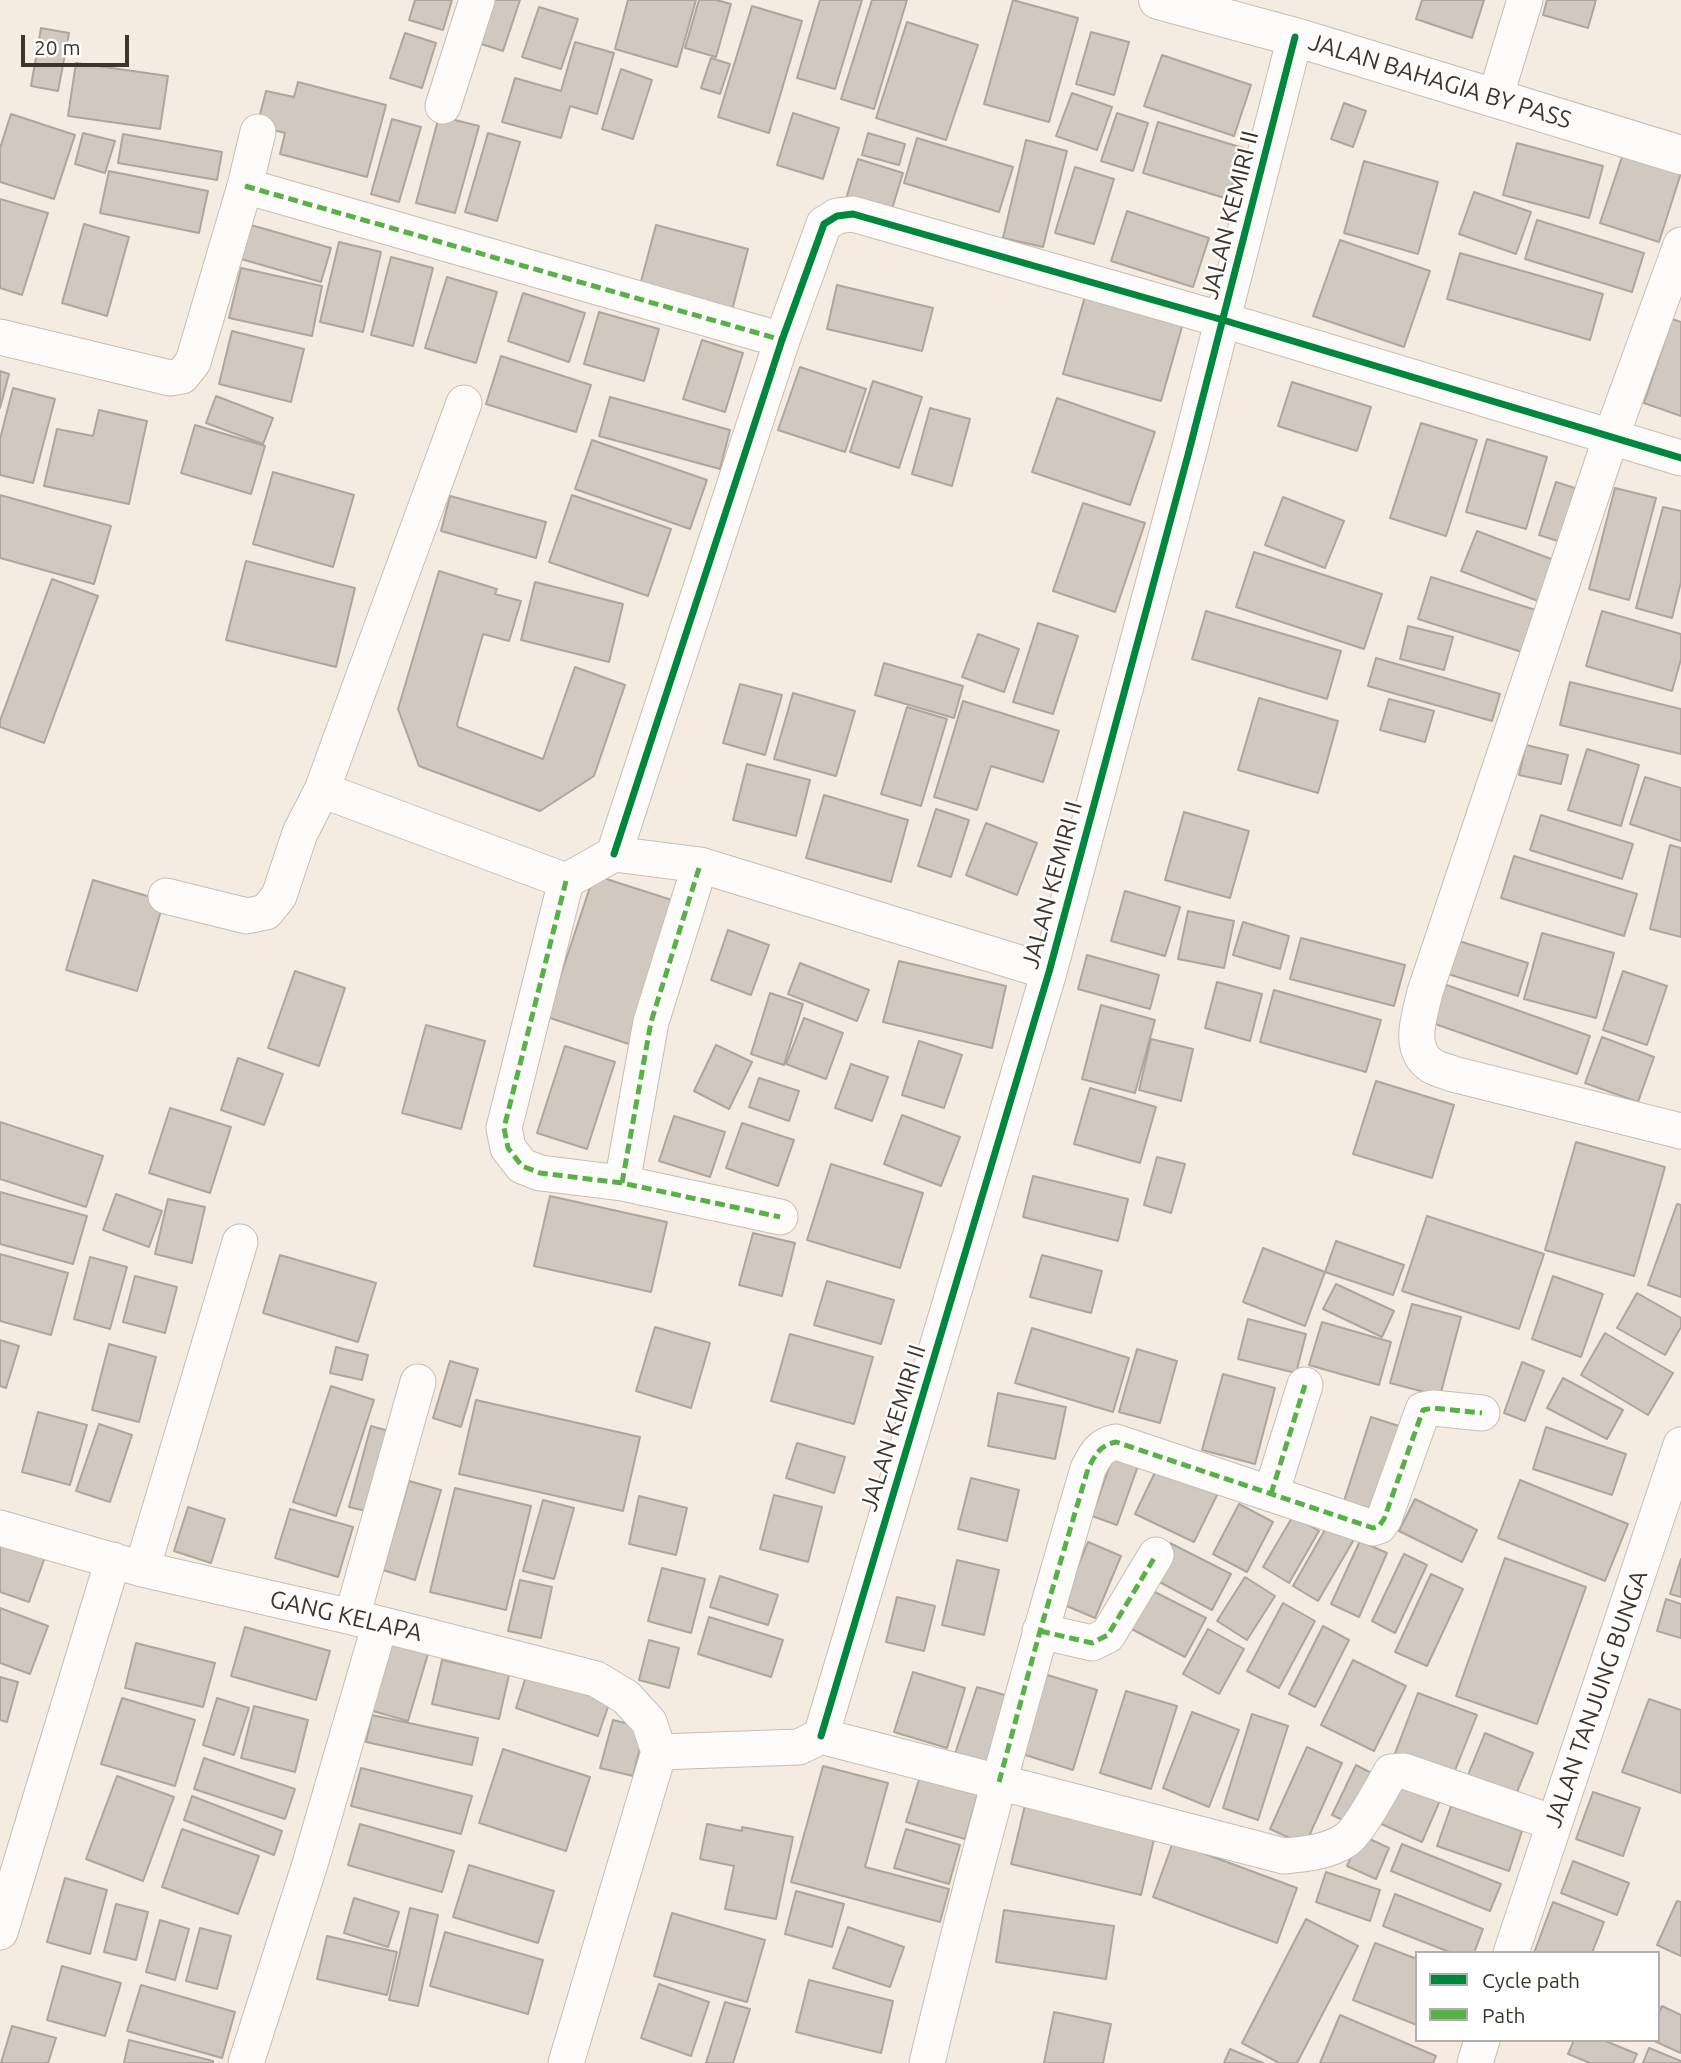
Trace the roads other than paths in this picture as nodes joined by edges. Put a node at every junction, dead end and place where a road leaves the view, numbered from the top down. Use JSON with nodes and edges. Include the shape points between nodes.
{"nodes":[{"id":1,"x":477,"y":0,"type":"edge"},
{"id":2,"x":1157,"y":0,"type":"edge"},
{"id":3,"x":1525,"y":0,"type":"edge"},
{"id":4,"x":1295,"y":37,"type":"junction"},
{"id":5,"x":1495,"y":98,"type":"junction"},
{"id":6,"x":443,"y":106,"type":"dead end"},
{"id":7,"x":258,"y":132,"type":"dead end"},
{"id":8,"x":1681,"y":155,"type":"edge"},
{"id":9,"x":245,"y":186,"type":"junction"},
{"id":10,"x":1681,"y":245,"type":"edge"},
{"id":11,"x":1223,"y":320,"type":"junction"},
{"id":12,"x":0,"y":337,"type":"edge"},
{"id":13,"x":782,"y":340,"type":"junction"},
{"id":14,"x":464,"y":403,"type":"dead end"},
{"id":15,"x":1611,"y":437,"type":"junction"},
{"id":16,"x":1681,"y":458,"type":"edge"},
{"id":17,"x":322,"y":789,"type":"junction"},
{"id":18,"x":614,"y":854,"type":"junction"},
{"id":19,"x":700,"y":865,"type":"junction"},
{"id":20,"x":566,"y":881,"type":"junction"},
{"id":21,"x":166,"y":896,"type":"dead end"},
{"id":22,"x":1049,"y":972,"type":"junction"},
{"id":23,"x":1681,"y":1131,"type":"edge"},
{"id":24,"x":622,"y":1182,"type":"junction"},
{"id":25,"x":780,"y":1217,"type":"dead end"},
{"id":26,"x":240,"y":1242,"type":"dead end"},
{"id":27,"x":418,"y":1382,"type":"dead end"},
{"id":28,"x":1305,"y":1385,"type":"dead end"},
{"id":29,"x":1482,"y":1413,"type":"dead end"},
{"id":30,"x":1681,"y":1446,"type":"edge"},
{"id":31,"x":1271,"y":1494,"type":"junction"},
{"id":32,"x":0,"y":1528,"type":"edge"},
{"id":33,"x":1156,"y":1555,"type":"dead end"},
{"id":34,"x":128,"y":1565,"type":"junction"},
{"id":35,"x":366,"y":1620,"type":"junction"},
{"id":36,"x":1040,"y":1631,"type":"junction"},
{"id":37,"x":821,"y":1736,"type":"junction"},
{"id":38,"x":659,"y":1752,"type":"junction"},
{"id":39,"x":999,"y":1782,"type":"junction"},
{"id":40,"x":1554,"y":1823,"type":"junction"},
{"id":41,"x":0,"y":1931,"type":"edge"},
{"id":42,"x":1512,"y":1951,"type":"edge"},
{"id":43,"x":1481,"y":2042,"type":"edge"},
{"id":44,"x":246,"y":2063,"type":"edge"},
{"id":45,"x":566,"y":2063,"type":"edge"},
{"id":46,"x":927,"y":2063,"type":"edge"},
{"id":47,"x":1475,"y":2063,"type":"edge"}],
"edges":[{"from":1,"to":6,"type":"street"},
{"from":2,"to":4,"type":"main road","name":"JALAN BAHAGIA BY PASS"},
{"from":3,"to":5,"type":"street"},
{"from":4,"to":5,"type":"main road","name":"JALAN BAHAGIA BY PASS"},
{"from":4,"to":11,"type":"street","name":"JALAN KEMIRI II"},
{"from":5,"to":8,"type":"main road","name":"JALAN BAHAGIA BY PASS"},
{"from":7,"to":9,"type":"street"},
{"from":9,"to":12,"type":"street","via":[[193,362],[182,376],[170,378]]},
{"from":9,"to":13,"type":"street"},
{"from":10,"to":15,"type":"street"},
{"from":11,"to":13,"type":"street","via":[[853,214],[824,224]]},
{"from":11,"to":15,"type":"street"},
{"from":11,"to":22,"type":"street","name":"JALAN KEMIRI II"},
{"from":13,"to":18,"type":"street"},
{"from":14,"to":17,"type":"street"},
{"from":15,"to":16,"type":"street"},
{"from":15,"to":23,"type":"street","via":[[1425,992],[1415,1038],[1431,1066],[1453,1074]]},
{"from":17,"to":20,"type":"street"},
{"from":17,"to":21,"type":"street","via":[[300,833],[279,896],[267,912],[247,916]]},
{"from":18,"to":19,"type":"street"},
{"from":18,"to":20,"type":"street"},
{"from":19,"to":22,"type":"street"},
{"from":19,"to":24,"type":"street","via":[[650,1022]]},
{"from":20,"to":24,"type":"street","via":[[504,1128],[508,1148],[522,1166],[540,1173]]},
{"from":22,"to":37,"type":"street","name":"JALAN KEMIRI II"},
{"from":24,"to":25,"type":"street"},
{"from":26,"to":34,"type":"street"},
{"from":27,"to":35,"type":"street"},
{"from":28,"to":31,"type":"street"},
{"from":29,"to":31,"type":"street","via":[[1423,1410],[1379,1526],[1373,1528]]},
{"from":30,"to":40,"type":"street","name":"JALAN TANJUNG BUNGA"},
{"from":31,"to":36,"type":"street","via":[[1116,1442],[1107,1444],[1098,1450],[1088,1469]]},
{"from":32,"to":34,"type":"street","name":"GANG KELAPA"},
{"from":33,"to":36,"type":"street","via":[[1108,1635],[1091,1643]]},
{"from":34,"to":35,"type":"street","name":"GANG KELAPA"},
{"from":34,"to":41,"type":"street"},
{"from":35,"to":38,"type":"street","name":"GANG KELAPA","via":[[596,1679],[626,1697],[649,1722]]},
{"from":35,"to":44,"type":"street","via":[[310,1864]]},
{"from":36,"to":39,"type":"street"},
{"from":37,"to":38,"type":"street","via":[[799,1747]]},
{"from":37,"to":39,"type":"street"},
{"from":38,"to":45,"type":"street"},
{"from":39,"to":40,"type":"street","via":[[1284,1856],[1329,1849],[1349,1838],[1391,1772],[1404,1771]]},
{"from":39,"to":46,"type":"street"},
{"from":40,"to":42,"type":"street","name":"JALAN TANJUNG BUNGA"},
{"from":43,"to":47,"type":"street"}]}
